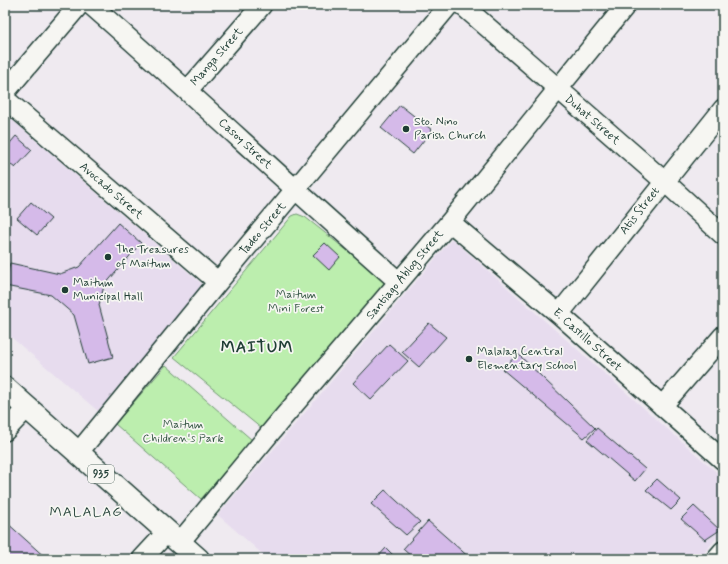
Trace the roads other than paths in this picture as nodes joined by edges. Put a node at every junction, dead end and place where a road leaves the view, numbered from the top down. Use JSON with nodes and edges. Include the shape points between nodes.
{"nodes":[{"id":1,"x":79,"y":5,"type":"edge"},
{"id":2,"x":91,"y":5,"type":"edge"},
{"id":3,"x":262,"y":5,"type":"edge"},
{"id":4,"x":449,"y":5,"type":"edge"},
{"id":5,"x":462,"y":5,"type":"edge"},
{"id":6,"x":626,"y":5,"type":"edge"},
{"id":7,"x":556,"y":89,"type":"junction"},
{"id":8,"x":188,"y":90,"type":"junction"},
{"id":9,"x":5,"y":92,"type":"edge"},
{"id":10,"x":5,"y":99,"type":"edge"},
{"id":11,"x":723,"y":109,"type":"edge"},
{"id":12,"x":664,"y":181,"type":"junction"},
{"id":13,"x":295,"y":190,"type":"junction"},
{"id":14,"x":450,"y":222,"type":"junction"},
{"id":15,"x":723,"y":236,"type":"edge"},
{"id":16,"x":218,"y":282,"type":"junction"},
{"id":17,"x":399,"y":282,"type":"junction"},
{"id":18,"x":558,"y":314,"type":"junction"},
{"id":19,"x":723,"y":336,"type":"edge"},
{"id":20,"x":5,"y":388,"type":"edge"},
{"id":21,"x":662,"y":406,"type":"junction"},
{"id":22,"x":27,"y":408,"type":"junction"},
{"id":23,"x":5,"y":431,"type":"edge"},
{"id":24,"x":78,"y":453,"type":"junction"},
{"id":25,"x":723,"y":460,"type":"edge"},
{"id":26,"x":173,"y":537,"type":"junction"},
{"id":27,"x":723,"y":551,"type":"edge"},
{"id":28,"x":142,"y":559,"type":"edge"},
{"id":29,"x":198,"y":559,"type":"edge"},
{"id":30,"x":716,"y":559,"type":"edge"}],
"edges":[{"from":1,"to":9,"type":"street"},
{"from":2,"to":8,"type":"street","name":"Casoy Street"},
{"from":3,"to":8,"type":"street","name":"Manga Street"},
{"from":4,"to":13,"type":"street","name":"Tadeo Street"},
{"from":5,"to":7,"type":"street","name":"Duhat Street"},
{"from":6,"to":7,"type":"street","name":"Santiago Ablog Street"},
{"from":7,"to":12,"type":"street","name":"Duhat Street"},
{"from":7,"to":14,"type":"street","name":"Santiago Ablog Street"},
{"from":8,"to":13,"type":"street","name":"Casoy Street"},
{"from":10,"to":16,"type":"street","name":"Avocado Street"},
{"from":11,"to":12,"type":"street","name":"Atis Street"},
{"from":12,"to":15,"type":"street","name":"Duhat Street"},
{"from":12,"to":18,"type":"street","name":"Atis Street"},
{"from":13,"to":16,"type":"street","name":"Tadeo Street"},
{"from":13,"to":17,"type":"street","name":"Casoy Street"},
{"from":14,"to":17,"type":"street","name":"Santiago Ablog Street"},
{"from":14,"to":18,"type":"street","name":"E. Castillo Street"},
{"from":16,"to":24,"type":"street","name":"Tadeo Street"},
{"from":17,"to":26,"type":"street","name":"Santiago Ablog Street"},
{"from":18,"to":21,"type":"street","name":"E. Castillo Street"},
{"from":19,"to":21,"type":"street"},
{"from":20,"to":22,"type":"main road","number":"935"},
{"from":21,"to":25,"type":"street","name":"E. Castillo Street"},
{"from":22,"to":23,"type":"street"},
{"from":22,"to":24,"type":"main road","number":"935"},
{"from":24,"to":26,"type":"main road","number":"935"},
{"from":26,"to":28,"type":"street","name":"Santiago Ablog Street"},
{"from":26,"to":29,"type":"main road","number":"935"},
{"from":27,"to":30,"type":"street"}]}
